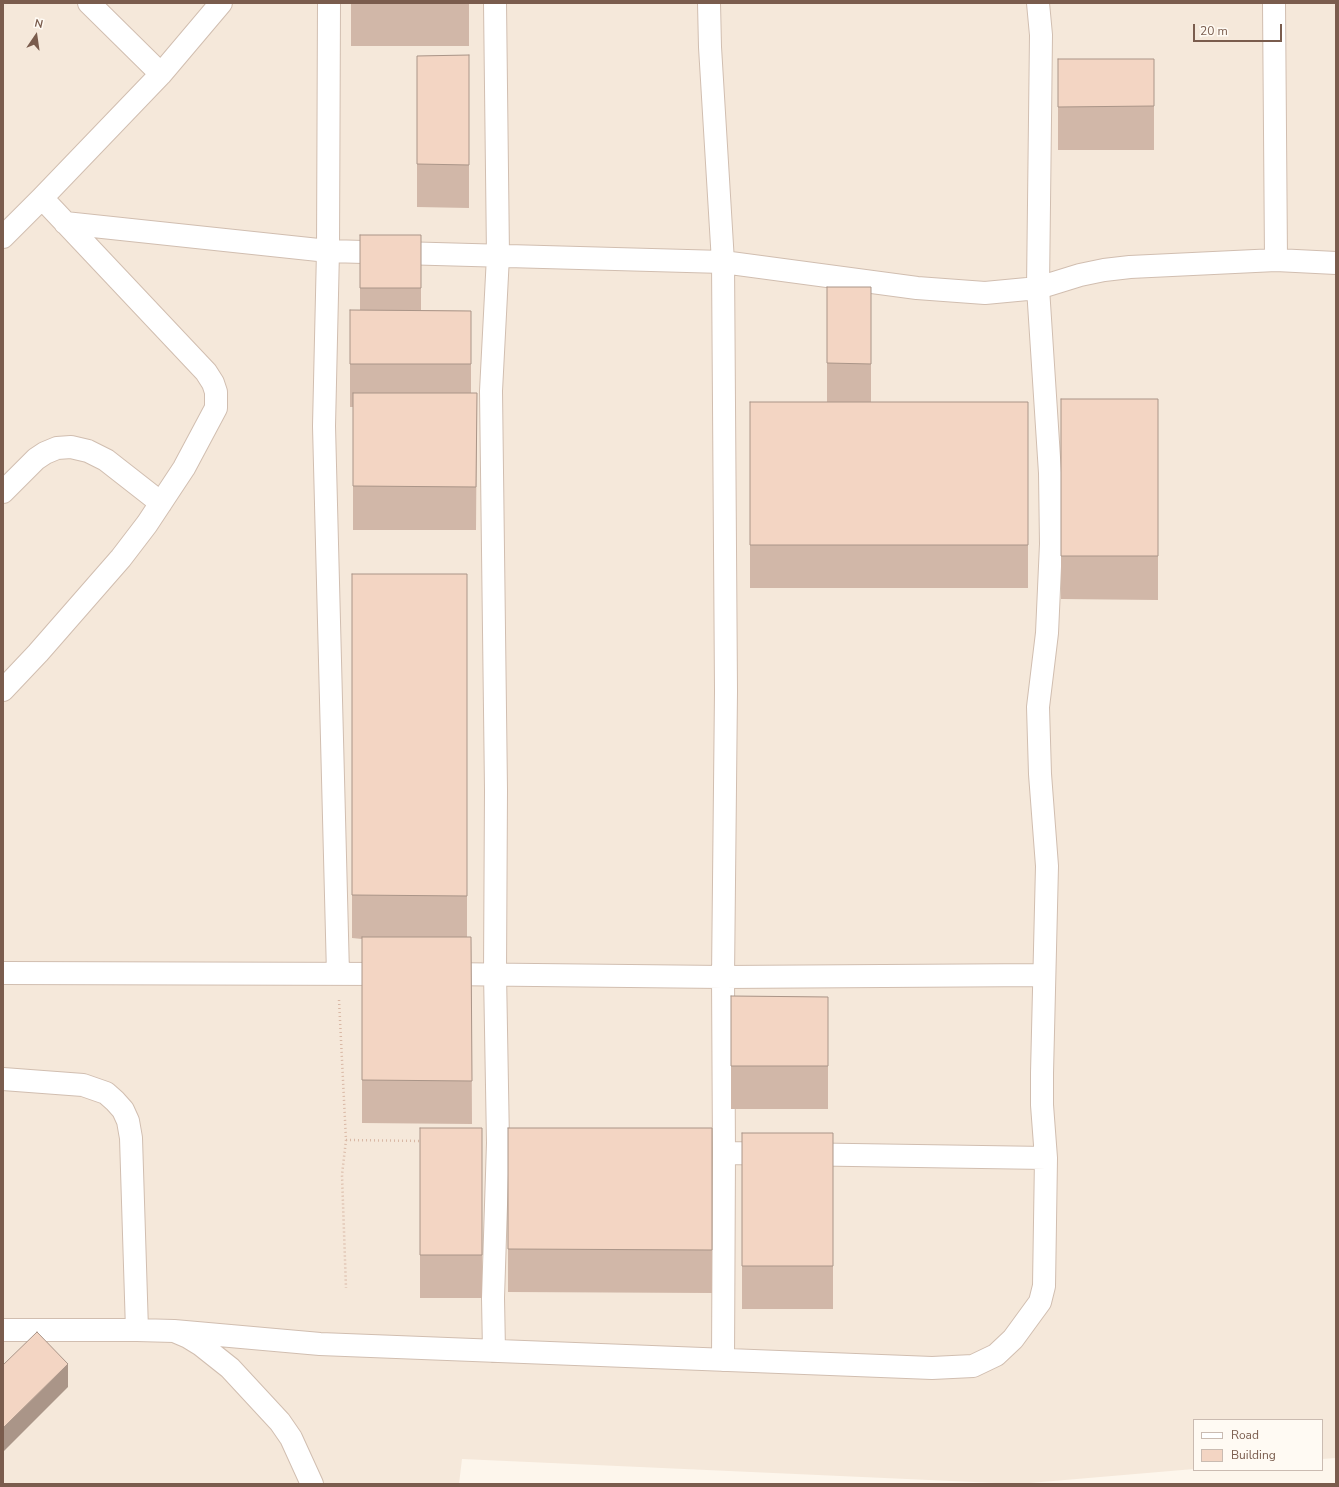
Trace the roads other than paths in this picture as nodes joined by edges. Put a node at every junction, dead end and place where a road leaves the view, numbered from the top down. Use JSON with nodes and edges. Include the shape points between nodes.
{"nodes":[{"id":1,"x":89,"y":3,"type":"edge"},
{"id":2,"x":221,"y":3,"type":"edge"},
{"id":3,"x":329,"y":3,"type":"edge"},
{"id":4,"x":495,"y":3,"type":"edge"},
{"id":5,"x":709,"y":3,"type":"edge"},
{"id":6,"x":1038,"y":3,"type":"edge"},
{"id":7,"x":1274,"y":3,"type":"edge"},
{"id":8,"x":161,"y":74,"type":"junction"},
{"id":9,"x":42,"y":198,"type":"junction"},
{"id":10,"x":65,"y":223,"type":"junction"},
{"id":11,"x":3,"y":237,"type":"edge"},
{"id":12,"x":328,"y":251,"type":"junction"},
{"id":13,"x":498,"y":256,"type":"junction"},
{"id":14,"x":1276,"y":260,"type":"junction"},
{"id":15,"x":723,"y":262,"type":"junction"},
{"id":16,"x":1336,"y":263,"type":"edge"},
{"id":17,"x":1038,"y":288,"type":"junction"},
{"id":18,"x":3,"y":492,"type":"edge"},
{"id":19,"x":161,"y":503,"type":"junction"},
{"id":20,"x":3,"y":690,"type":"edge"},
{"id":21,"x":3,"y":973,"type":"edge"},
{"id":22,"x":338,"y":974,"type":"junction"},
{"id":23,"x":495,"y":974,"type":"junction"},
{"id":24,"x":1044,"y":975,"type":"junction"},
{"id":25,"x":723,"y":977,"type":"junction"},
{"id":26,"x":3,"y":1079,"type":"edge"},
{"id":27,"x":724,"y":1153,"type":"junction"},
{"id":28,"x":1046,"y":1158,"type":"junction"},
{"id":29,"x":3,"y":1330,"type":"edge"},
{"id":30,"x":137,"y":1330,"type":"junction"},
{"id":31,"x":174,"y":1331,"type":"junction"},
{"id":32,"x":494,"y":1351,"type":"junction"},
{"id":33,"x":723,"y":1360,"type":"junction"},
{"id":34,"x":312,"y":1484,"type":"edge"}],
"edges":[{"from":1,"to":8,"type":"street"},
{"from":2,"to":8,"type":"street"},
{"from":3,"to":12,"type":"street"},
{"from":4,"to":13,"type":"street"},
{"from":5,"to":15,"type":"street"},
{"from":6,"to":17,"type":"street","via":[[1041,35]]},
{"from":7,"to":14,"type":"street"},
{"from":8,"to":9,"type":"street"},
{"from":9,"to":10,"type":"street"},
{"from":9,"to":11,"type":"street"},
{"from":10,"to":12,"type":"street"},
{"from":10,"to":19,"type":"street","via":[[206,372],[213,383],[216,408],[184,468]]},
{"from":12,"to":13,"type":"street"},
{"from":12,"to":22,"type":"street","via":[[324,426]]},
{"from":13,"to":15,"type":"street"},
{"from":13,"to":23,"type":"street","via":[[491,391],[496,790]]},
{"from":14,"to":16,"type":"street"},
{"from":14,"to":17,"type":"street","via":[[1104,270]]},
{"from":15,"to":17,"type":"street","via":[[917,288],[985,293]]},
{"from":15,"to":25,"type":"street","via":[[726,692]]},
{"from":17,"to":24,"type":"street","via":[[1050,481],[1051,544],[1047,633],[1038,707],[1047,866]]},
{"from":18,"to":19,"type":"street","via":[[36,459],[57,448],[71,447],[88,451],[106,460]]},
{"from":19,"to":20,"type":"street","via":[[121,558]]},
{"from":21,"to":22,"type":"street"},
{"from":22,"to":23,"type":"street"},
{"from":23,"to":25,"type":"street"},
{"from":23,"to":32,"type":"street","via":[[498,1142],[493,1298]]},
{"from":24,"to":25,"type":"street"},
{"from":24,"to":28,"type":"street","via":[[1042,1105]]},
{"from":25,"to":27,"type":"street"},
{"from":26,"to":30,"type":"street","via":[[95,1088],[106,1093],[123,1110],[131,1138]]},
{"from":27,"to":28,"type":"street"},
{"from":27,"to":33,"type":"street"},
{"from":28,"to":33,"type":"street","via":[[1044,1286],[1040,1302],[1013,1339],[996,1355],[973,1366],[932,1368]]},
{"from":29,"to":30,"type":"street"},
{"from":30,"to":31,"type":"street"},
{"from":31,"to":32,"type":"street","via":[[320,1344]]},
{"from":31,"to":34,"type":"street","via":[[188,1336],[230,1368],[280,1422],[291,1438]]},
{"from":32,"to":33,"type":"street"}]}
